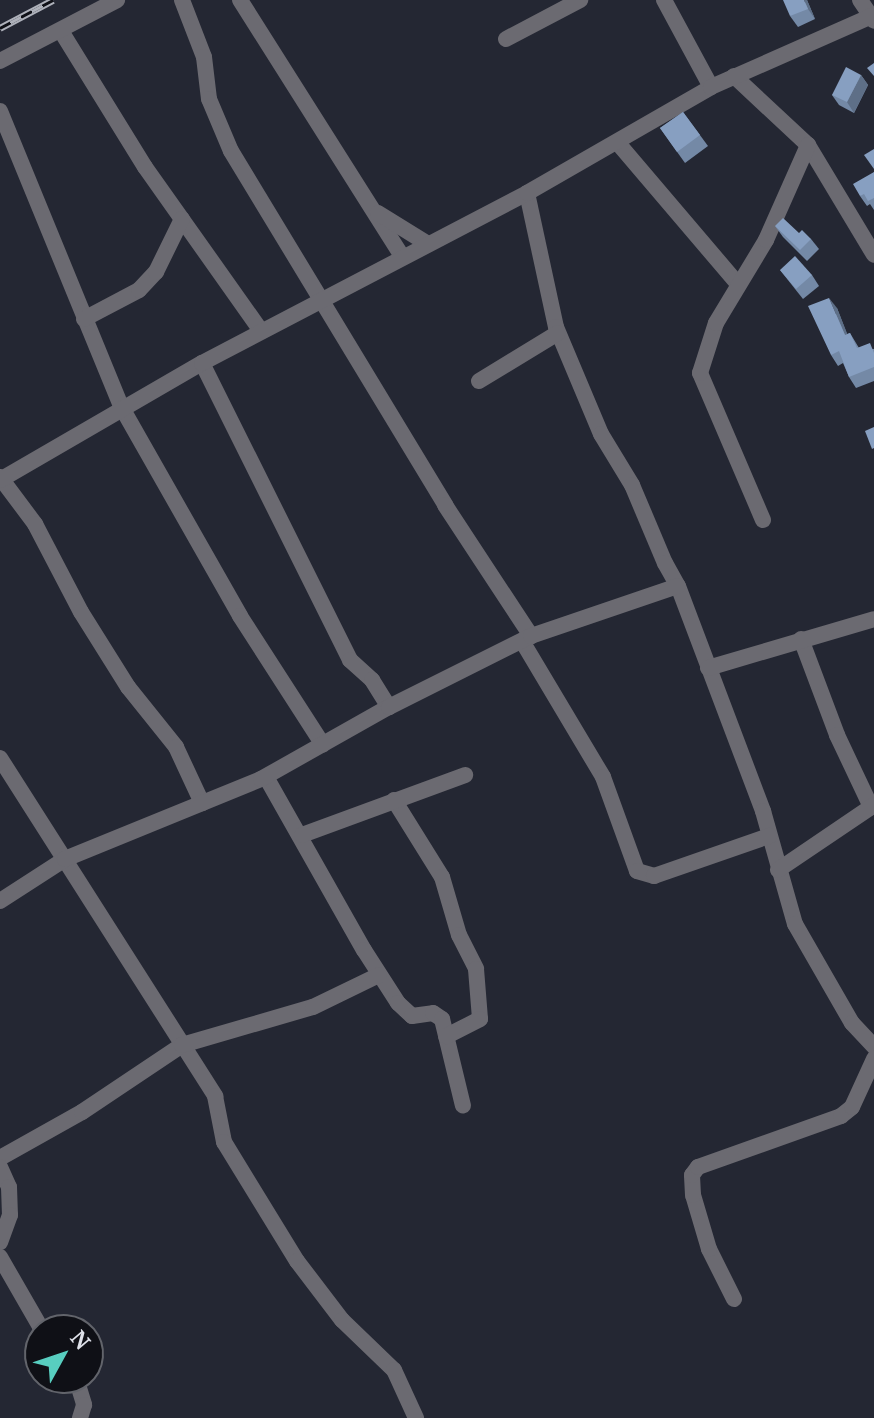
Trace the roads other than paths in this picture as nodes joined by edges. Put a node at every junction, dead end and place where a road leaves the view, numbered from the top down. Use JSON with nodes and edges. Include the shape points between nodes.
{"nodes":[{"id":1,"x":117,"y":0,"type":"edge"},
{"id":2,"x":182,"y":0,"type":"edge"},
{"id":3,"x":240,"y":0,"type":"edge"},
{"id":4,"x":580,"y":0,"type":"edge"},
{"id":5,"x":664,"y":0,"type":"edge"},
{"id":6,"x":860,"y":0,"type":"edge"},
{"id":7,"x":873,"y":18,"type":"edge"},
{"id":8,"x":61,"y":31,"type":"junction"},
{"id":9,"x":506,"y":39,"type":"dead end"},
{"id":10,"x":0,"y":61,"type":"edge"},
{"id":11,"x":734,"y":76,"type":"junction"},
{"id":12,"x":711,"y":87,"type":"junction"},
{"id":13,"x":0,"y":111,"type":"edge"},
{"id":14,"x":617,"y":142,"type":"junction"},
{"id":15,"x":808,"y":145,"type":"junction"},
{"id":16,"x":527,"y":193,"type":"junction"},
{"id":17,"x":373,"y":210,"type":"junction"},
{"id":18,"x":182,"y":219,"type":"junction"},
{"id":19,"x":428,"y":244,"type":"junction"},
{"id":20,"x":874,"y":255,"type":"edge"},
{"id":21,"x":402,"y":256,"type":"junction"},
{"id":22,"x":738,"y":284,"type":"junction"},
{"id":23,"x":322,"y":301,"type":"junction"},
{"id":24,"x":84,"y":319,"type":"junction"},
{"id":25,"x":261,"y":331,"type":"junction"},
{"id":26,"x":558,"y":333,"type":"junction"},
{"id":27,"x":202,"y":363,"type":"junction"},
{"id":28,"x":479,"y":381,"type":"dead end"},
{"id":29,"x":122,"y":408,"type":"junction"},
{"id":30,"x":1,"y":479,"type":"edge"},
{"id":31,"x":763,"y":520,"type":"dead end"},
{"id":32,"x":678,"y":586,"type":"junction"},
{"id":33,"x":874,"y":619,"type":"edge"},
{"id":34,"x":527,"y":638,"type":"junction"},
{"id":35,"x":801,"y":639,"type":"junction"},
{"id":36,"x":708,"y":668,"type":"junction"},
{"id":37,"x":389,"y":707,"type":"junction"},
{"id":38,"x":323,"y":745,"type":"junction"},
{"id":39,"x":0,"y":758,"type":"edge"},
{"id":40,"x":465,"y":775,"type":"dead end"},
{"id":41,"x":266,"y":777,"type":"junction"},
{"id":42,"x":394,"y":800,"type":"junction"},
{"id":43,"x":202,"y":803,"type":"junction"},
{"id":44,"x":872,"y":806,"type":"edge"},
{"id":45,"x":302,"y":835,"type":"junction"},
{"id":46,"x":769,"y":836,"type":"junction"},
{"id":47,"x":65,"y":859,"type":"junction"},
{"id":48,"x":778,"y":870,"type":"junction"},
{"id":49,"x":0,"y":901,"type":"edge"},
{"id":50,"x":379,"y":975,"type":"junction"},
{"id":51,"x":868,"y":1031,"type":"edge"},
{"id":52,"x":446,"y":1036,"type":"junction"},
{"id":53,"x":182,"y":1045,"type":"junction"},
{"id":54,"x":874,"y":1047,"type":"edge"},
{"id":55,"x":874,"y":1059,"type":"edge"},
{"id":56,"x":463,"y":1106,"type":"dead end"},
{"id":57,"x":0,"y":1158,"type":"edge"},
{"id":58,"x":0,"y":1167,"type":"edge"},
{"id":59,"x":0,"y":1242,"type":"edge"},
{"id":60,"x":0,"y":1257,"type":"edge"},
{"id":61,"x":734,"y":1299,"type":"dead end"},
{"id":62,"x":33,"y":1314,"type":"edge"},
{"id":63,"x":81,"y":1394,"type":"edge"},
{"id":64,"x":80,"y":1418,"type":"edge"},
{"id":65,"x":416,"y":1418,"type":"edge"}],
"edges":[{"from":1,"to":8,"type":"street"},
{"from":2,"to":23,"type":"street","via":[[204,57],[209,99],[231,151]]},
{"from":3,"to":17,"type":"street"},
{"from":4,"to":9,"type":"street"},
{"from":5,"to":12,"type":"street"},
{"from":6,"to":7,"type":"street"},
{"from":7,"to":11,"type":"street"},
{"from":8,"to":10,"type":"street"},
{"from":8,"to":18,"type":"street"},
{"from":11,"to":12,"type":"street"},
{"from":11,"to":15,"type":"street"},
{"from":12,"to":14,"type":"street"},
{"from":13,"to":24,"type":"street"},
{"from":14,"to":16,"type":"street"},
{"from":14,"to":22,"type":"street"},
{"from":15,"to":20,"type":"street"},
{"from":15,"to":22,"type":"street","via":[[766,240]]},
{"from":16,"to":19,"type":"street"},
{"from":16,"to":26,"type":"street"},
{"from":17,"to":19,"type":"street"},
{"from":17,"to":21,"type":"street"},
{"from":18,"to":24,"type":"street","via":[[156,272],[139,290]]},
{"from":18,"to":25,"type":"street"},
{"from":19,"to":21,"type":"street"},
{"from":21,"to":23,"type":"street"},
{"from":22,"to":31,"type":"street","via":[[716,323],[700,373]]},
{"from":23,"to":25,"type":"street"},
{"from":23,"to":34,"type":"street"},
{"from":24,"to":29,"type":"street"},
{"from":25,"to":27,"type":"street"},
{"from":26,"to":28,"type":"street"},
{"from":26,"to":32,"type":"street","via":[[601,434],[632,485]]},
{"from":27,"to":29,"type":"street"},
{"from":27,"to":37,"type":"street","via":[[350,660],[372,680]]},
{"from":29,"to":30,"type":"street"},
{"from":29,"to":38,"type":"street","via":[[210,565]]},
{"from":30,"to":43,"type":"street","via":[[35,524],[128,687],[176,747]]},
{"from":32,"to":34,"type":"street"},
{"from":32,"to":36,"type":"street"},
{"from":33,"to":35,"type":"street"},
{"from":34,"to":37,"type":"street"},
{"from":34,"to":46,"type":"street","via":[[603,777],[637,871],[654,876]]},
{"from":35,"to":36,"type":"street"},
{"from":35,"to":44,"type":"street","via":[[837,735]]},
{"from":36,"to":46,"type":"street"},
{"from":37,"to":38,"type":"street"},
{"from":38,"to":41,"type":"street"},
{"from":39,"to":47,"type":"street"},
{"from":40,"to":42,"type":"street"},
{"from":41,"to":43,"type":"street"},
{"from":41,"to":45,"type":"street"},
{"from":42,"to":45,"type":"street"},
{"from":42,"to":52,"type":"street","via":[[442,877],[459,935],[476,969],[480,1019]]},
{"from":43,"to":47,"type":"street"},
{"from":44,"to":48,"type":"street"},
{"from":45,"to":50,"type":"street"},
{"from":46,"to":48,"type":"street"},
{"from":47,"to":49,"type":"street"},
{"from":47,"to":53,"type":"street"},
{"from":48,"to":51,"type":"street","via":[[811,956],[852,1023]]},
{"from":50,"to":52,"type":"street","via":[[405,1012],[438,1015]]},
{"from":50,"to":53,"type":"street","via":[[313,1007]]},
{"from":51,"to":54,"type":"street"},
{"from":52,"to":56,"type":"street"},
{"from":53,"to":57,"type":"street","via":[[82,1112]]},
{"from":53,"to":65,"type":"street","via":[[215,1096],[224,1142],[297,1261],[342,1320],[394,1370]]},
{"from":55,"to":61,"type":"street","via":[[852,1107],[841,1116],[698,1167],[692,1175],[709,1249]]},
{"from":58,"to":59,"type":"street","via":[[9,1187],[10,1215]]},
{"from":60,"to":62,"type":"street"},
{"from":63,"to":64,"type":"street"}]}
